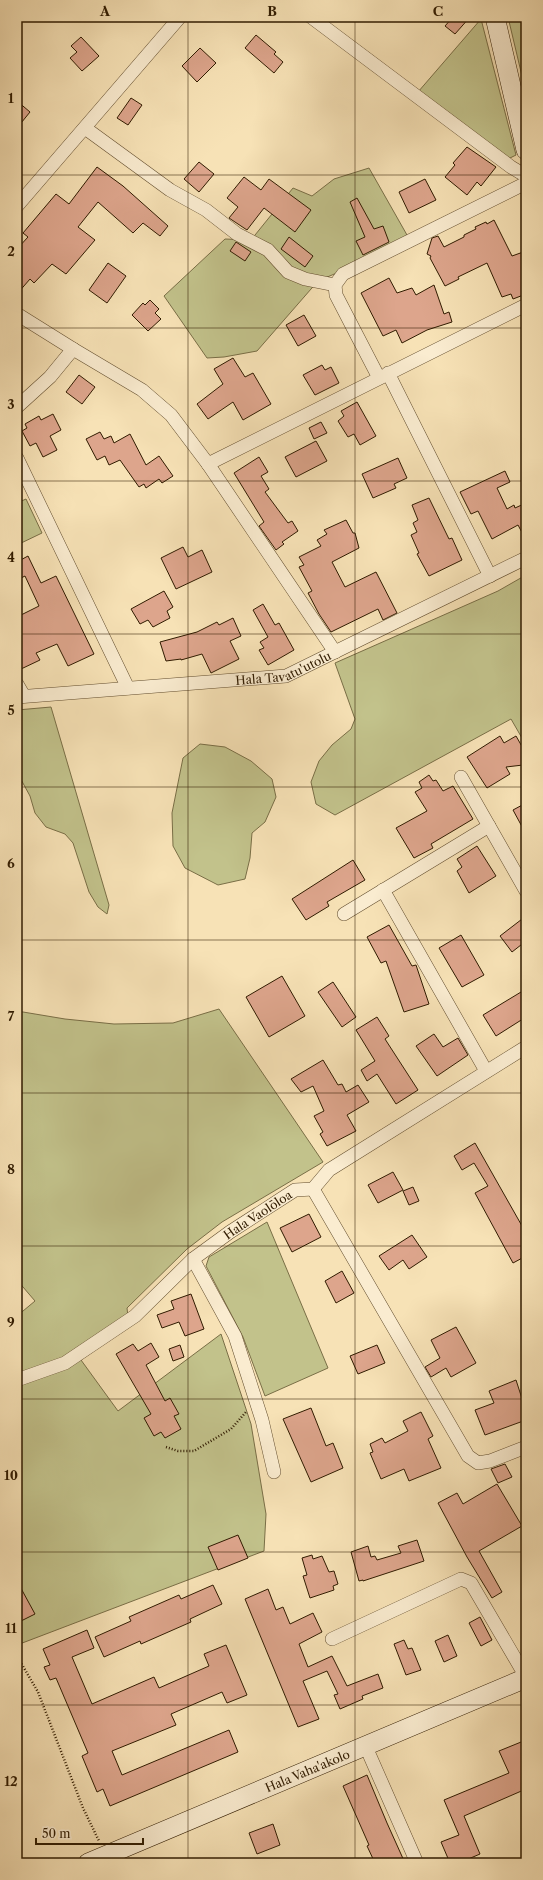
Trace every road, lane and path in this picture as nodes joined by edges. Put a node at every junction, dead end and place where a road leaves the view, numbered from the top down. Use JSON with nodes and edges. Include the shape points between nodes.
{"nodes":[{"id":1,"x":180,"y":17,"type":"edge"},
{"id":2,"x":310,"y":17,"type":"edge"},
{"id":3,"x":495,"y":17,"type":"edge"},
{"id":4,"x":85,"y":128,"type":"junction"},
{"id":5,"x":526,"y":150,"type":"edge"},
{"id":6,"x":526,"y":176,"type":"edge"},
{"id":7,"x":526,"y":184,"type":"edge"},
{"id":8,"x":17,"y":206,"type":"edge"},
{"id":9,"x":335,"y":285,"type":"junction"},
{"id":10,"x":526,"y":305,"type":"edge"},
{"id":11,"x":17,"y":314,"type":"edge"},
{"id":12,"x":73,"y":350,"type":"junction"},
{"id":13,"x":383,"y":376,"type":"junction"},
{"id":14,"x":17,"y":407,"type":"edge"},
{"id":15,"x":17,"y":458,"type":"edge"},
{"id":16,"x":208,"y":464,"type":"junction"},
{"id":17,"x":526,"y":558,"type":"edge"},
{"id":18,"x":490,"y":576,"type":"junction"},
{"id":19,"x":335,"y":652,"type":"junction"},
{"id":20,"x":17,"y":684,"type":"edge"},
{"id":21,"x":128,"y":688,"type":"junction"},
{"id":22,"x":21,"y":697,"type":"edge"},
{"id":23,"x":460,"y":777,"type":"dead end"},
{"id":24,"x":489,"y":826,"type":"junction"},
{"id":25,"x":383,"y":890,"type":"junction"},
{"id":26,"x":526,"y":891,"type":"edge"},
{"id":27,"x":344,"y":914,"type":"dead end"},
{"id":28,"x":526,"y":1047,"type":"edge"},
{"id":29,"x":486,"y":1071,"type":"junction"},
{"id":30,"x":313,"y":1189,"type":"junction"},
{"id":31,"x":193,"y":1259,"type":"junction"},
{"id":32,"x":17,"y":1380,"type":"edge"},
{"id":33,"x":256,"y":1402,"type":"junction"},
{"id":34,"x":166,"y":1447,"type":"dead end"},
{"id":35,"x":526,"y":1447,"type":"edge"},
{"id":36,"x":274,"y":1472,"type":"dead end"},
{"id":37,"x":332,"y":1639,"type":"dead end"},
{"id":38,"x":17,"y":1656,"type":"edge"},
{"id":39,"x":526,"y":1678,"type":"edge"},
{"id":40,"x":366,"y":1747,"type":"junction"},
{"id":41,"x":106,"y":1855,"type":"junction"},
{"id":42,"x":88,"y":1863,"type":"edge"},
{"id":43,"x":417,"y":1863,"type":"edge"}],
"edges":[{"from":1,"to":4,"type":"street"},
{"from":2,"to":6,"type":"street"},
{"from":3,"to":5,"type":"main road"},
{"from":4,"to":8,"type":"street"},
{"from":4,"to":9,"type":"street","via":[[170,190],[206,210],[237,234],[268,250],[288,272],[305,279]]},
{"from":7,"to":9,"type":"street","via":[[343,274]]},
{"from":9,"to":13,"type":"street","via":[[336,295]]},
{"from":10,"to":13,"type":"street"},
{"from":11,"to":12,"type":"street"},
{"from":12,"to":14,"type":"street","via":[[50,377]]},
{"from":12,"to":16,"type":"street","via":[[142,390],[170,415]]},
{"from":13,"to":16,"type":"street"},
{"from":13,"to":18,"type":"street"},
{"from":15,"to":21,"type":"street"},
{"from":16,"to":19,"type":"street"},
{"from":17,"to":18,"type":"street","name":"Hala Tavatu'utolu"},
{"from":18,"to":19,"type":"street","name":"Hala Tavatu'utolu"},
{"from":19,"to":21,"type":"street","name":"Hala Tavatu'utolu","via":[[286,676]]},
{"from":20,"to":22,"type":"street"},
{"from":21,"to":22,"type":"street","name":"Hala Tavatu'utolu"},
{"from":23,"to":24,"type":"street"},
{"from":24,"to":25,"type":"street"},
{"from":24,"to":26,"type":"street"},
{"from":25,"to":27,"type":"street"},
{"from":25,"to":29,"type":"street"},
{"from":28,"to":29,"type":"street"},
{"from":29,"to":30,"type":"street","via":[[329,1170]]},
{"from":30,"to":31,"type":"street","name":"Hala Vaolōloa","via":[[295,1190]]},
{"from":30,"to":35,"type":"street","via":[[468,1456],[478,1463]]},
{"from":31,"to":32,"type":"street","name":"Hala Vaolōloa","via":[[135,1316],[65,1363]]},
{"from":31,"to":33,"type":"street","via":[[234,1336]]},
{"from":33,"to":34,"type":"path","via":[[232,1429],[194,1451],[178,1451]]},
{"from":33,"to":36,"type":"street"},
{"from":37,"to":39,"type":"street","via":[[461,1579],[471,1583]]},
{"from":38,"to":41,"type":"path","via":[[38,1692],[82,1808]]},
{"from":39,"to":40,"type":"main road","name":"Hala Vaha'akolo"},
{"from":40,"to":41,"type":"main road","name":"Hala Vaha'akolo"},
{"from":40,"to":43,"type":"street"},
{"from":41,"to":42,"type":"main road","name":"Hala Vaha'akolo"}]}
